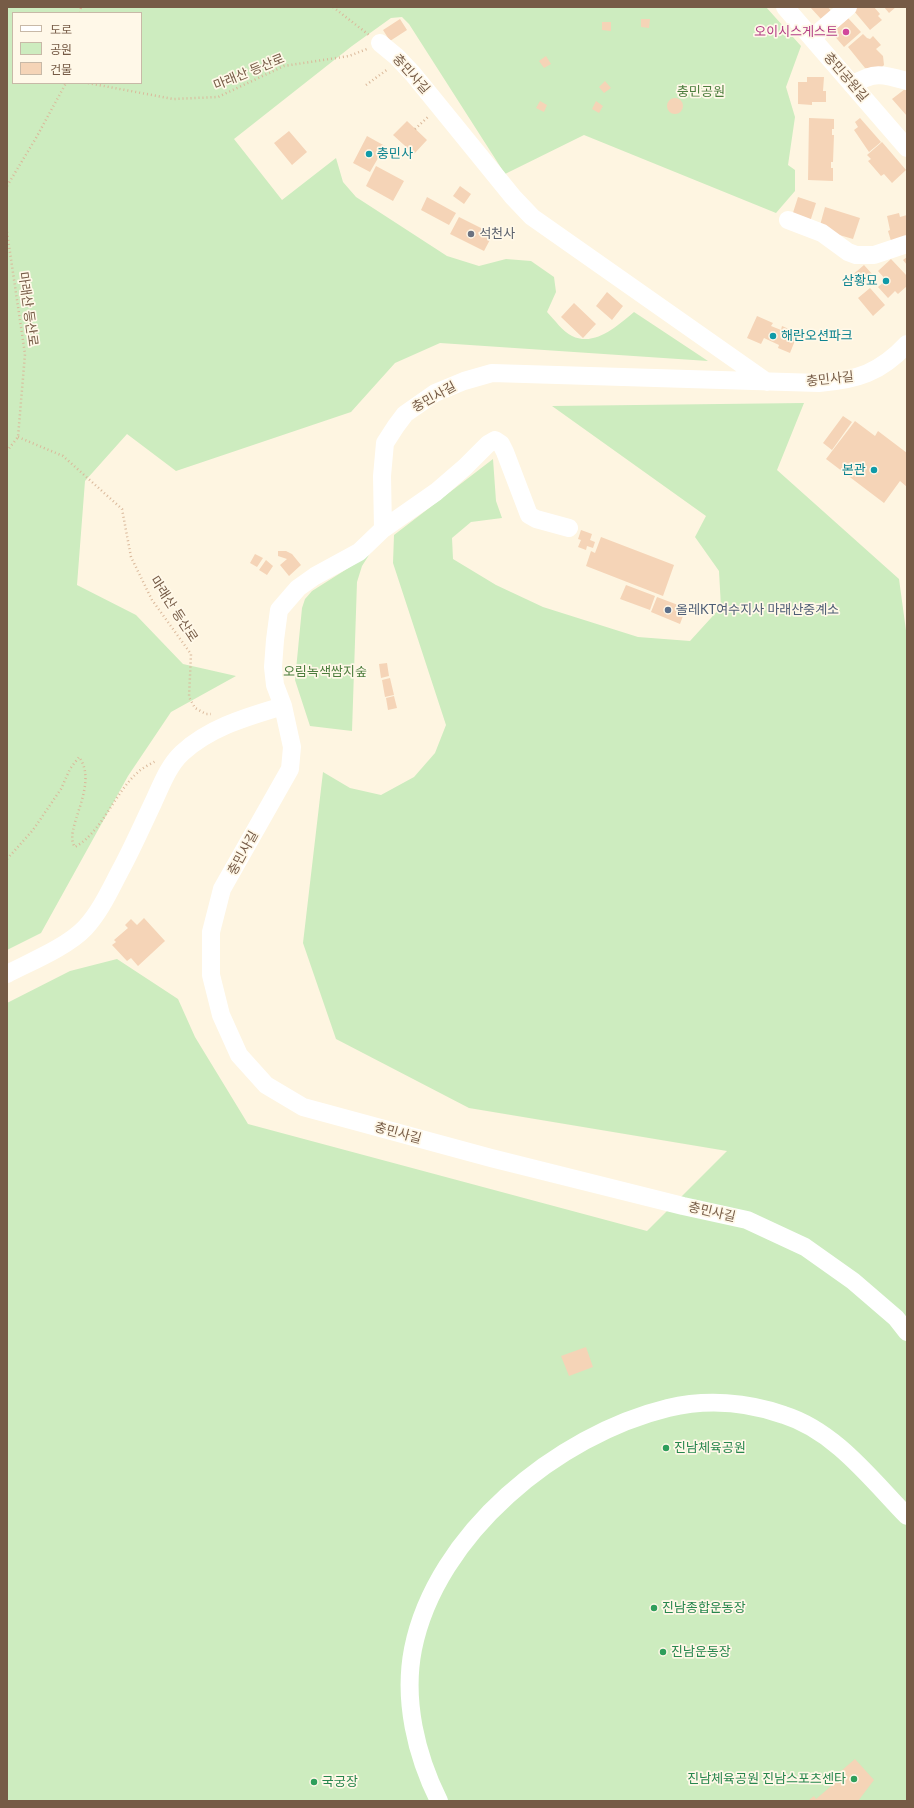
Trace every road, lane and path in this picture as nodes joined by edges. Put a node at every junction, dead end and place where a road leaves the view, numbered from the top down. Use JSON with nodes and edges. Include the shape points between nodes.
{"nodes":[{"id":1,"x":333,"y":7,"type":"edge"},
{"id":2,"x":785,"y":7,"type":"edge"},
{"id":3,"x":848,"y":7,"type":"edge"},
{"id":4,"x":812,"y":38,"type":"junction"},
{"id":5,"x":380,"y":44,"type":"junction"},
{"id":6,"x":386,"y":70,"type":"dead end"},
{"id":7,"x":907,"y":82,"type":"edge"},
{"id":8,"x":65,"y":84,"type":"edge"},
{"id":9,"x":93,"y":84,"type":"edge"},
{"id":10,"x":852,"y":85,"type":"junction"},
{"id":11,"x":366,"y":86,"type":"dead end"},
{"id":12,"x":426,"y":119,"type":"dead end"},
{"id":13,"x":416,"y":129,"type":"dead end"},
{"id":14,"x":907,"y":148,"type":"edge"},
{"id":15,"x":7,"y":186,"type":"edge"},
{"id":16,"x":788,"y":220,"type":"dead end"},
{"id":17,"x":7,"y":232,"type":"edge"},
{"id":18,"x":907,"y":244,"type":"edge"},
{"id":19,"x":907,"y":344,"type":"edge"},
{"id":20,"x":767,"y":382,"type":"junction"},
{"id":21,"x":18,"y":437,"type":"junction"},
{"id":22,"x":7,"y":451,"type":"edge"},
{"id":23,"x":569,"y":528,"type":"dead end"},
{"id":24,"x":383,"y":529,"type":"junction"},
{"id":25,"x":283,"y":706,"type":"junction"},
{"id":26,"x":214,"y":714,"type":"dead end"},
{"id":27,"x":176,"y":759,"type":"junction"},
{"id":28,"x":7,"y":859,"type":"edge"},
{"id":29,"x":7,"y":974,"type":"edge"},
{"id":30,"x":907,"y":1332,"type":"edge"},
{"id":31,"x":907,"y":1516,"type":"edge"},
{"id":32,"x":439,"y":1801,"type":"edge"}],
"edges":[{"from":1,"to":5,"type":"path"},
{"from":2,"to":4,"type":"street","name":"충민공원길"},
{"from":3,"to":4,"type":"street"},
{"from":4,"to":10,"type":"street","name":"충민공원길"},
{"from":5,"to":9,"type":"path","name":"마래산 등산로","via":[[349,56],[284,66],[218,97],[173,100]]},
{"from":5,"to":20,"type":"street","name":"충민사길","via":[[398,57],[414,74],[532,217]]},
{"from":6,"to":11,"type":"path"},
{"from":7,"to":10,"type":"street","via":[[882,75],[871,75]]},
{"from":8,"to":15,"type":"path"},
{"from":10,"to":14,"type":"street","name":"충민공원길"},
{"from":12,"to":13,"type":"path"},
{"from":16,"to":18,"type":"street","via":[[822,233],[856,255],[874,255]]},
{"from":17,"to":21,"type":"path","name":"마래산 등산로","via":[[25,354]]},
{"from":19,"to":20,"type":"street","name":"충민사길","via":[[881,366],[855,378],[819,383]]},
{"from":20,"to":24,"type":"street","name":"충민사길","via":[[510,373],[492,373],[464,380],[416,405],[405,414],[385,444],[382,476]]},
{"from":21,"to":22,"type":"path"},
{"from":21,"to":26,"type":"path","name":"마래산 등산로","via":[[63,456],[122,509],[131,557],[152,600],[191,654],[189,697],[195,708],[206,714]]},
{"from":23,"to":24,"type":"street","via":[[530,515],[506,452],[495,440],[485,446],[436,492]]},
{"from":24,"to":25,"type":"street","name":"충민사길","via":[[358,552],[298,588],[279,610],[273,667],[275,685]]},
{"from":25,"to":27,"type":"street","via":[[233,721],[197,741]]},
{"from":25,"to":30,"type":"street","name":"충민사길","via":[[292,747],[290,769],[222,889],[211,932],[211,975],[221,1015],[239,1055],[266,1085],[303,1107],[491,1158],[747,1220],[805,1247],[853,1281],[896,1318]]},
{"from":27,"to":28,"type":"path","via":[[157,761],[138,772],[94,830],[75,847],[71,836],[84,795],[84,764],[79,757],[33,830]]},
{"from":27,"to":29,"type":"street","via":[[109,893],[86,927],[70,941]]},
{"from":31,"to":32,"type":"street","via":[[828,1438],[785,1415],[740,1405],[709,1403],[669,1408],[608,1430],[565,1452],[520,1485],[477,1526],[452,1559],[425,1609],[412,1656],[410,1701],[420,1754]]}]}
